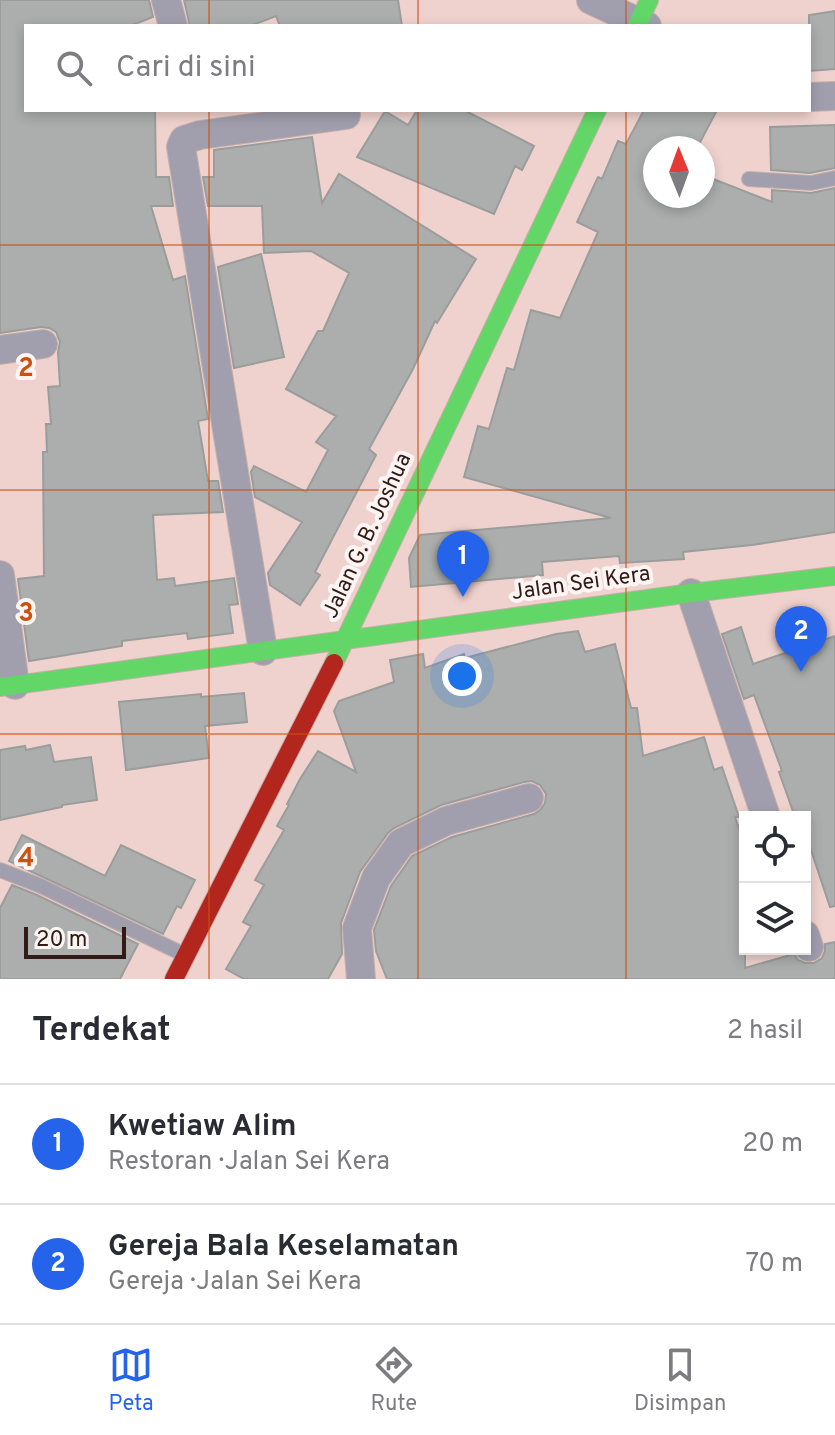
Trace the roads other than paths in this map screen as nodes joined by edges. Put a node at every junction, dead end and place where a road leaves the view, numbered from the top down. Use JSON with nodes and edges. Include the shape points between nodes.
{"nodes":[{"id":1,"x":166,"y":0,"type":"edge"},
{"id":2,"x":591,"y":0,"type":"edge"},
{"id":3,"x":643,"y":18,"type":"edge"},
{"id":4,"x":172,"y":24,"type":"edge"},
{"id":5,"x":835,"y":96,"type":"edge"},
{"id":6,"x":811,"y":97,"type":"edge"},
{"id":7,"x":596,"y":112,"type":"edge"},
{"id":8,"x":346,"y":115,"type":"dead end"},
{"id":9,"x":196,"y":123,"type":"edge"},
{"id":10,"x":835,"y":178,"type":"edge"},
{"id":11,"x":749,"y":179,"type":"dead end"},
{"id":12,"x":43,"y":344,"type":"dead end"},
{"id":13,"x":0,"y":350,"type":"edge"},
{"id":14,"x":0,"y":575,"type":"edge"},
{"id":15,"x":835,"y":576,"type":"edge"},
{"id":16,"x":691,"y":593,"type":"junction"},
{"id":17,"x":345,"y":641,"type":"junction"},
{"id":18,"x":263,"y":651,"type":"junction"},
{"id":19,"x":7,"y":686,"type":"edge"},
{"id":20,"x":529,"y":798,"type":"dead end"},
{"id":21,"x":764,"y":811,"type":"edge"},
{"id":22,"x":0,"y":870,"type":"edge"},
{"id":23,"x":185,"y":955,"type":"junction"},
{"id":24,"x":174,"y":979,"type":"edge"},
{"id":25,"x":361,"y":979,"type":"edge"}],
"edges":[{"from":1,"to":4,"type":"street"},
{"from":2,"to":3,"type":"street"},
{"from":5,"to":6,"type":"street"},
{"from":7,"to":17,"type":"street","name":"Jalan G. B. Joshua"},
{"from":8,"to":9,"type":"street"},
{"from":9,"to":18,"type":"street","via":[[181,147]]},
{"from":10,"to":11,"type":"lane","via":[[811,183]]},
{"from":12,"to":13,"type":"street"},
{"from":14,"to":19,"type":"street"},
{"from":15,"to":16,"type":"street","name":"Jalan Sei Kera"},
{"from":16,"to":17,"type":"street","name":"Jalan Sei Kera"},
{"from":16,"to":21,"type":"street"},
{"from":17,"to":18,"type":"street","name":"Jalan Sei Kera"},
{"from":17,"to":23,"type":"street","name":"Jalan G. B. Joshua"},
{"from":18,"to":19,"type":"street","name":"Jalan Sei Kera"},
{"from":20,"to":25,"type":"street","via":[[446,821],[401,843],[376,878],[357,928]]},
{"from":22,"to":23,"type":"lane"},
{"from":23,"to":24,"type":"street","name":"Jalan G. B. Joshua"}]}
